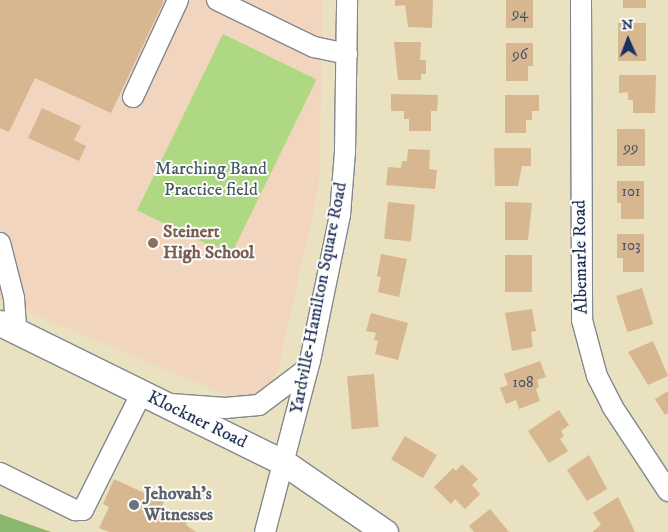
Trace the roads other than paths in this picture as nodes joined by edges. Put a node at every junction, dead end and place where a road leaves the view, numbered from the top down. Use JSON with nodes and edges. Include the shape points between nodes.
{"nodes":[{"id":1,"x":178,"y":0,"type":"edge"},
{"id":2,"x":217,"y":0,"type":"edge"},
{"id":3,"x":347,"y":0,"type":"edge"},
{"id":4,"x":581,"y":0,"type":"edge"},
{"id":5,"x":347,"y":54,"type":"junction"},
{"id":6,"x":133,"y":97,"type":"dead end"},
{"id":7,"x":0,"y":243,"type":"edge"},
{"id":8,"x":4,"y":326,"type":"edge"},
{"id":9,"x":308,"y":368,"type":"junction"},
{"id":10,"x":142,"y":392,"type":"junction"},
{"id":11,"x":166,"y":404,"type":"junction"},
{"id":12,"x":283,"y":462,"type":"junction"},
{"id":13,"x":0,"y":473,"type":"edge"},
{"id":14,"x":668,"y":491,"type":"edge"},
{"id":15,"x":265,"y":532,"type":"edge"},
{"id":16,"x":385,"y":532,"type":"edge"}],
"edges":[{"from":1,"to":6,"type":"street"},
{"from":2,"to":5,"type":"street","via":[[314,47]]},
{"from":3,"to":5,"type":"street","name":"Yardville-Hamilton Square Road"},
{"from":4,"to":14,"type":"street","name":"Albemarle Road","via":[[582,320],[601,384]]},
{"from":5,"to":9,"type":"street","name":"Yardville-Hamilton Square Road","via":[[343,187]]},
{"from":7,"to":8,"type":"street","via":[[14,298]]},
{"from":8,"to":10,"type":"main road","name":"Klockner Road"},
{"from":9,"to":11,"type":"street","via":[[259,405],[225,408]]},
{"from":9,"to":12,"type":"street","name":"Yardville-Hamilton Square Road"},
{"from":10,"to":11,"type":"main road","name":"Klockner Road"},
{"from":10,"to":13,"type":"street","via":[[83,510],[76,510]]},
{"from":11,"to":12,"type":"main road","name":"Klockner Road"},
{"from":12,"to":15,"type":"street","name":"Yardville-Hamilton Square Road"},
{"from":12,"to":16,"type":"main road","name":"Klockner Road"}]}
